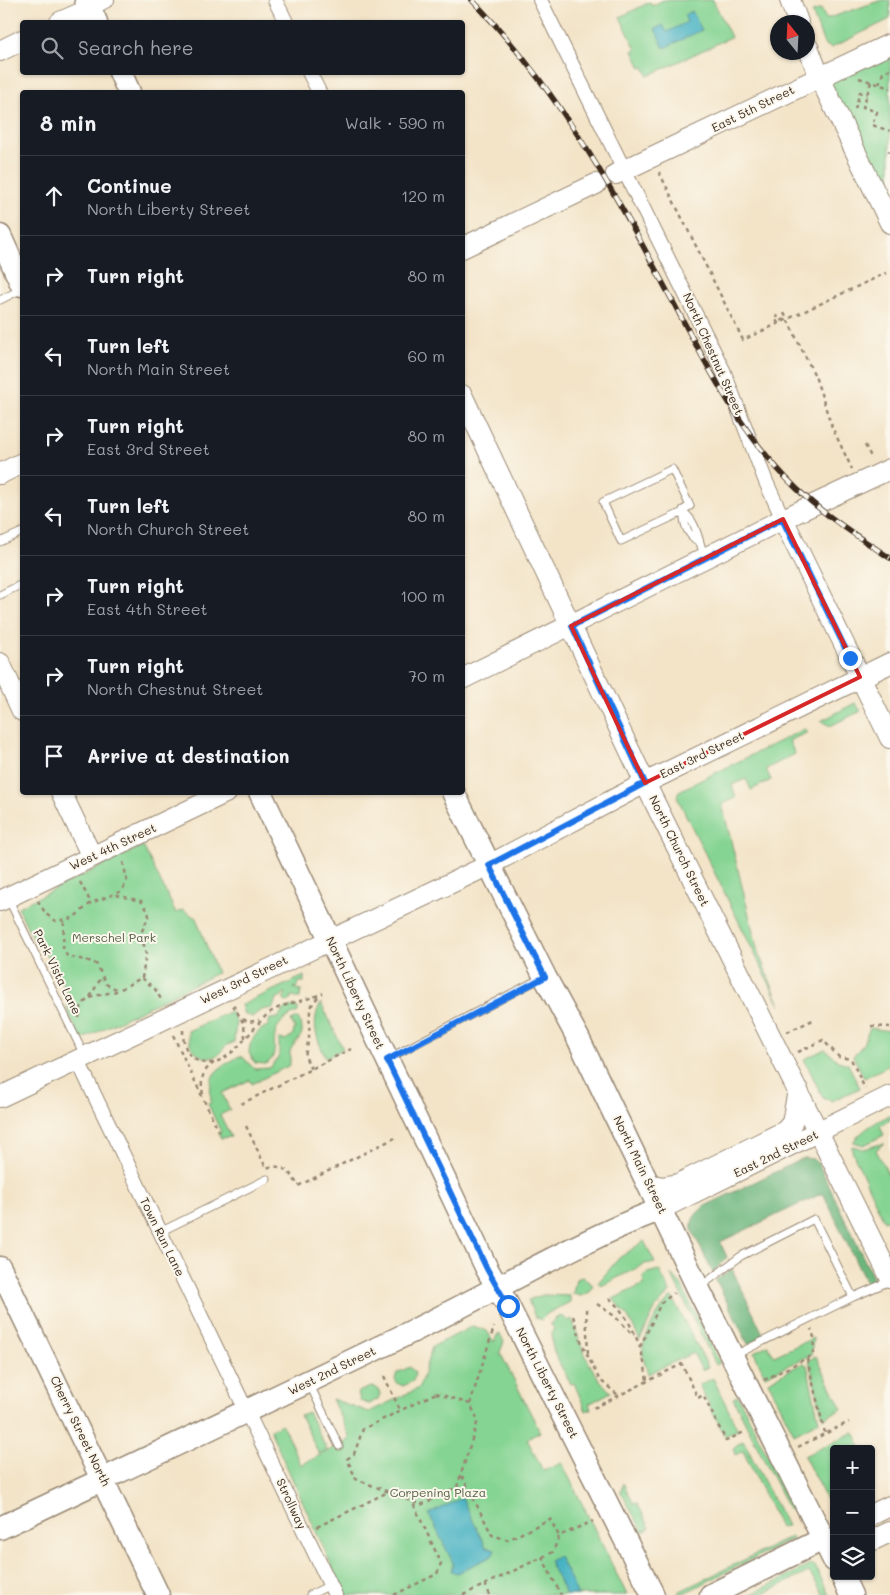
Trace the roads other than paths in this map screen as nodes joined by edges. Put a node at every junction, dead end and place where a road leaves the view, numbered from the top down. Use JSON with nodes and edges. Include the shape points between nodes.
{"nodes":[{"id":1,"x":275,"y":0,"type":"edge"},
{"id":2,"x":540,"y":0,"type":"edge"},
{"id":3,"x":790,"y":0,"type":"edge"},
{"id":4,"x":95,"y":8,"type":"edge"},
{"id":5,"x":795,"y":15,"type":"edge"},
{"id":6,"x":65,"y":20,"type":"edge"},
{"id":7,"x":285,"y":20,"type":"edge"},
{"id":8,"x":20,"y":41,"type":"edge"},
{"id":9,"x":890,"y":44,"type":"edge"},
{"id":10,"x":0,"y":51,"type":"edge"},
{"id":11,"x":813,"y":60,"type":"edge"},
{"id":12,"x":121,"y":75,"type":"edge"},
{"id":13,"x":310,"y":75,"type":"edge"},
{"id":14,"x":819,"y":76,"type":"junction"},
{"id":15,"x":128,"y":90,"type":"edge"},
{"id":16,"x":318,"y":90,"type":"edge"},
{"id":17,"x":620,"y":172,"type":"junction"},
{"id":18,"x":596,"y":184,"type":"dead end"},
{"id":19,"x":890,"y":223,"type":"edge"},
{"id":20,"x":0,"y":236,"type":"edge"},
{"id":21,"x":465,"y":247,"type":"edge"},
{"id":22,"x":20,"y":280,"type":"edge"},
{"id":23,"x":20,"y":290,"type":"edge"},
{"id":24,"x":0,"y":300,"type":"edge"},
{"id":25,"x":465,"y":401,"type":"edge"},
{"id":26,"x":20,"y":464,"type":"edge"},
{"id":27,"x":890,"y":469,"type":"edge"},
{"id":28,"x":0,"y":474,"type":"edge"},
{"id":29,"x":683,"y":512,"type":"junction"},
{"id":30,"x":782,"y":519,"type":"junction"},
{"id":31,"x":20,"y":533,"type":"edge"},
{"id":32,"x":0,"y":542,"type":"edge"},
{"id":33,"x":702,"y":550,"type":"junction"},
{"id":34,"x":20,"y":585,"type":"edge"},
{"id":35,"x":0,"y":595,"type":"edge"},
{"id":36,"x":572,"y":626,"type":"junction"},
{"id":37,"x":0,"y":663,"type":"edge"},
{"id":38,"x":890,"y":663,"type":"edge"},
{"id":39,"x":860,"y":677,"type":"junction"},
{"id":40,"x":465,"y":678,"type":"edge"},
{"id":41,"x":20,"y":707,"type":"edge"},
{"id":42,"x":890,"y":738,"type":"edge"},
{"id":43,"x":645,"y":783,"type":"junction"},
{"id":44,"x":62,"y":795,"type":"edge"},
{"id":45,"x":221,"y":795,"type":"edge"},
{"id":46,"x":261,"y":795,"type":"edge"},
{"id":47,"x":455,"y":795,"type":"edge"},
{"id":48,"x":92,"y":856,"type":"junction"},
{"id":49,"x":489,"y":865,"type":"junction"},
{"id":50,"x":4,"y":899,"type":"edge"},
{"id":51,"x":330,"y":940,"type":"junction"},
{"id":52,"x":545,"y":977,"type":"junction"},
{"id":53,"x":81,"y":1059,"type":"junction"},
{"id":54,"x":387,"y":1060,"type":"junction"},
{"id":55,"x":798,"y":1090,"type":"junction"},
{"id":56,"x":890,"y":1096,"type":"edge"},
{"id":57,"x":0,"y":1097,"type":"edge"},
{"id":58,"x":819,"y":1132,"type":"junction"},
{"id":59,"x":267,"y":1179,"type":"dead end"},
{"id":60,"x":649,"y":1184,"type":"junction"},
{"id":61,"x":660,"y":1209,"type":"junction"},
{"id":62,"x":160,"y":1232,"type":"junction"},
{"id":63,"x":0,"y":1268,"type":"edge"},
{"id":64,"x":890,"y":1279,"type":"edge"},
{"id":65,"x":498,"y":1287,"type":"junction"},
{"id":66,"x":698,"y":1288,"type":"junction"},
{"id":67,"x":853,"y":1297,"type":"junction"},
{"id":68,"x":732,"y":1357,"type":"junction"},
{"id":69,"x":308,"y":1382,"type":"junction"},
{"id":70,"x":248,"y":1412,"type":"junction"},
{"id":71,"x":339,"y":1446,"type":"dead end"},
{"id":72,"x":103,"y":1479,"type":"junction"},
{"id":73,"x":890,"y":1506,"type":"edge"},
{"id":74,"x":875,"y":1513,"type":"edge"},
{"id":75,"x":0,"y":1528,"type":"edge"},
{"id":76,"x":890,"y":1532,"type":"edge"},
{"id":77,"x":830,"y":1539,"type":"edge"},
{"id":78,"x":875,"y":1539,"type":"edge"},
{"id":79,"x":844,"y":1580,"type":"edge"},
{"id":80,"x":332,"y":1590,"type":"edge"},
{"id":81,"x":158,"y":1595,"type":"edge"},
{"id":82,"x":310,"y":1595,"type":"edge"},
{"id":83,"x":653,"y":1595,"type":"edge"},
{"id":84,"x":711,"y":1595,"type":"edge"},
{"id":85,"x":851,"y":1595,"type":"edge"}],
"edges":[{"from":1,"to":7,"type":"street"},
{"from":2,"to":17,"type":"street","name":"North Chestnut Street"},
{"from":3,"to":5,"type":"street"},
{"from":4,"to":6,"type":"street"},
{"from":8,"to":10,"type":"street"},
{"from":9,"to":14,"type":"street","name":"East 5th Street"},
{"from":11,"to":14,"type":"street"},
{"from":12,"to":15,"type":"main road"},
{"from":13,"to":16,"type":"street"},
{"from":14,"to":17,"type":"street","name":"East 5th Street"},
{"from":14,"to":19,"type":"street"},
{"from":17,"to":30,"type":"street","name":"North Chestnut Street","via":[[723,370]]},
{"from":18,"to":21,"type":"street"},
{"from":20,"to":22,"type":"main road"},
{"from":23,"to":24,"type":"lane"},
{"from":25,"to":36,"type":"street","name":"North Church Street"},
{"from":26,"to":28,"type":"street"},
{"from":27,"to":30,"type":"street"},
{"from":29,"to":29,"type":"lane","via":[[690,506],[672,469],[603,502],[621,541]]},
{"from":29,"to":33,"type":"lane","via":[[692,520]]},
{"from":30,"to":33,"type":"street"},
{"from":30,"to":39,"type":"street","name":"North Chestnut Street"},
{"from":31,"to":32,"type":"lane"},
{"from":33,"to":36,"type":"street"},
{"from":34,"to":35,"type":"lane"},
{"from":36,"to":40,"type":"street"},
{"from":36,"to":43,"type":"street","name":"North Church Street"},
{"from":37,"to":41,"type":"street"},
{"from":38,"to":39,"type":"street","name":"East 3rd Street"},
{"from":39,"to":42,"type":"street","name":"North Chestnut Street"},
{"from":39,"to":43,"type":"street","name":"East 3rd Street"},
{"from":43,"to":49,"type":"street","name":"East 3rd Street"},
{"from":43,"to":55,"type":"street","name":"North Church Street"},
{"from":44,"to":48,"type":"street"},
{"from":45,"to":48,"type":"street","name":"West 4th Street"},
{"from":46,"to":51,"type":"main road","name":"North Liberty Street"},
{"from":47,"to":49,"type":"main road","name":"North Main Street"},
{"from":48,"to":50,"type":"street","name":"West 4th Street"},
{"from":49,"to":51,"type":"street","name":"West 3rd Street"},
{"from":49,"to":52,"type":"main road","name":"North Main Street"},
{"from":50,"to":53,"type":"lane","name":"Park Vista Lane"},
{"from":51,"to":53,"type":"street","name":"West 3rd Street"},
{"from":51,"to":54,"type":"main road","name":"North Liberty Street"},
{"from":52,"to":54,"type":"lane"},
{"from":52,"to":60,"type":"main road","name":"North Main Street"},
{"from":53,"to":57,"type":"street","name":"West 3rd Street"},
{"from":53,"to":62,"type":"street","name":"Town Run Lane"},
{"from":54,"to":65,"type":"main road","name":"North Liberty Street"},
{"from":55,"to":58,"type":"street","name":"North Church Street"},
{"from":55,"to":60,"type":"street","name":"East 2nd Street","via":[[794,1119],[785,1131],[678,1184],[662,1187]]},
{"from":56,"to":58,"type":"street","name":"East 2nd Street"},
{"from":58,"to":61,"type":"street","name":"East 2nd Street"},
{"from":58,"to":64,"type":"street","name":"North Church Street"},
{"from":59,"to":62,"type":"lane"},
{"from":60,"to":61,"type":"main road","name":"North Main Street"},
{"from":61,"to":65,"type":"main road","name":"West 2nd Street"},
{"from":61,"to":66,"type":"main road","name":"North Main Street"},
{"from":62,"to":70,"type":"street","name":"Town Run Lane"},
{"from":63,"to":72,"type":"main road","name":"Cherry Street North"},
{"from":64,"to":67,"type":"lane"},
{"from":65,"to":69,"type":"main road","name":"West 2nd Street"},
{"from":65,"to":83,"type":"main road","name":"North Liberty Street"},
{"from":66,"to":67,"type":"lane","via":[[741,1256],[814,1219]]},
{"from":66,"to":68,"type":"main road","name":"North Main Street"},
{"from":67,"to":68,"type":"lane"},
{"from":68,"to":77,"type":"main road","name":"North Main Street"},
{"from":69,"to":70,"type":"main road","name":"West 2nd Street"},
{"from":69,"to":71,"type":"lane"},
{"from":70,"to":72,"type":"main road","name":"West 2nd Street"},
{"from":70,"to":80,"type":"street","name":"Strollway"},
{"from":72,"to":75,"type":"main road","name":"West 2nd Street"},
{"from":72,"to":81,"type":"main road","name":"Cherry Street North"},
{"from":73,"to":74,"type":"street"},
{"from":76,"to":78,"type":"street"},
{"from":77,"to":84,"type":"main road","via":[[738,1586]]},
{"from":79,"to":85,"type":"main road"},
{"from":80,"to":82,"type":"lane"}]}
